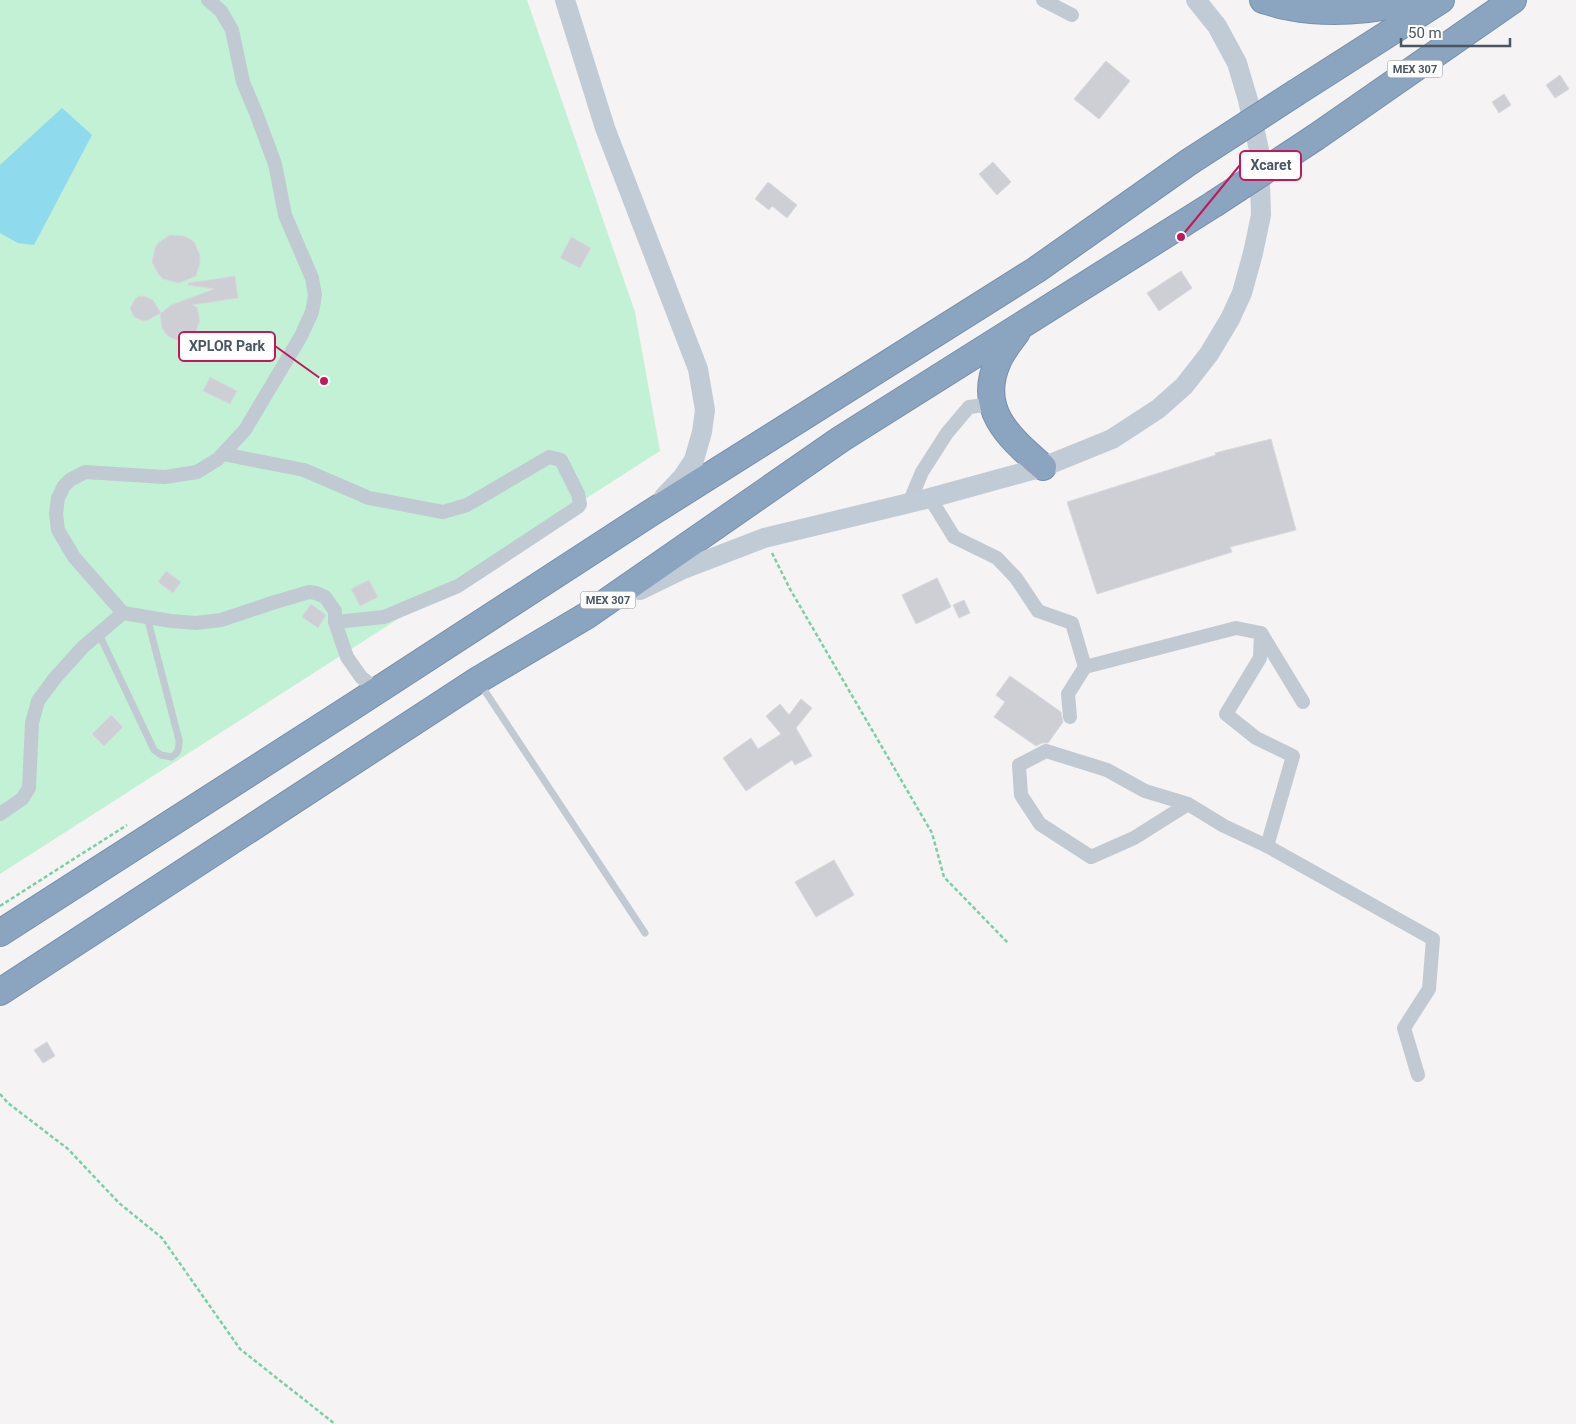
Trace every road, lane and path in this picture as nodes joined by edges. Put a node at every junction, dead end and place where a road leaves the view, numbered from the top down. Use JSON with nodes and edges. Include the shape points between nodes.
{"nodes":[{"id":1,"x":208,"y":0,"type":"edge"},
{"id":2,"x":565,"y":0,"type":"edge"},
{"id":3,"x":1043,"y":0,"type":"edge"},
{"id":4,"x":1196,"y":0,"type":"edge"},
{"id":5,"x":1263,"y":0,"type":"edge"},
{"id":6,"x":1409,"y":0,"type":"edge"},
{"id":7,"x":1441,"y":0,"type":"edge"},
{"id":8,"x":1514,"y":0,"type":"edge"},
{"id":9,"x":1072,"y":15,"type":"dead end"},
{"id":10,"x":1023,"y":324,"type":"junction"},
{"id":11,"x":992,"y":404,"type":"junction"},
{"id":12,"x":223,"y":454,"type":"junction"},
{"id":13,"x":1043,"y":468,"type":"junction"},
{"id":14,"x":930,"y":498,"type":"junction"},
{"id":15,"x":910,"y":503,"type":"junction"},
{"id":16,"x":649,"y":514,"type":"junction"},
{"id":17,"x":764,"y":538,"type":"junction"},
{"id":18,"x":123,"y":613,"type":"junction"},
{"id":19,"x":586,"y":616,"type":"junction"},
{"id":20,"x":147,"y":617,"type":"junction"},
{"id":21,"x":335,"y":622,"type":"junction"},
{"id":22,"x":1261,"y":633,"type":"junction"},
{"id":23,"x":99,"y":634,"type":"junction"},
{"id":24,"x":1085,"y":666,"type":"junction"},
{"id":25,"x":478,"y":680,"type":"junction"},
{"id":26,"x":378,"y":691,"type":"junction"},
{"id":27,"x":1303,"y":702,"type":"dead end"},
{"id":28,"x":1070,"y":717,"type":"dead end"},
{"id":29,"x":1188,"y":804,"type":"junction"},
{"id":30,"x":0,"y":814,"type":"edge"},
{"id":31,"x":1267,"y":846,"type":"junction"},
{"id":32,"x":0,"y":933,"type":"edge"},
{"id":33,"x":645,"y":933,"type":"dead end"},
{"id":34,"x":1008,"y":943,"type":"dead end"},
{"id":35,"x":0,"y":992,"type":"edge"},
{"id":36,"x":1418,"y":1075,"type":"dead end"},
{"id":37,"x":0,"y":1094,"type":"edge"},
{"id":38,"x":335,"y":1424,"type":"edge"}],
"edges":[{"from":1,"to":12,"type":"street","via":[[221,11],[232,30],[243,82],[275,164],[285,214],[316,295],[301,336],[245,430]]},
{"from":2,"to":16,"type":"main road","via":[[605,128],[698,369],[704,410],[694,460]]},
{"from":3,"to":9,"type":"street"},
{"from":4,"to":13,"type":"main road","via":[[1217,26],[1237,63],[1259,150],[1261,215],[1242,293],[1209,354],[1184,386],[1158,409],[1112,439]]},
{"from":5,"to":6,"type":"highway","via":[[1290,8],[1324,11],[1368,9]]},
{"from":7,"to":16,"type":"highway","bridge":true,"via":[[1189,162],[1036,270]]},
{"from":8,"to":10,"type":"highway","number":"MEX 307","bridge":true,"via":[[1316,137]]},
{"from":10,"to":11,"type":"highway","via":[[998,359],[990,388]]},
{"from":10,"to":19,"type":"highway","number":"MEX 307","via":[[841,439]]},
{"from":11,"to":13,"type":"highway","via":[[997,419],[1008,434]]},
{"from":11,"to":15,"type":"street","via":[[969,407],[922,472]]},
{"from":12,"to":18,"type":"street","via":[[197,472],[166,477],[85,472],[64,486],[58,498],[58,530],[74,557]]},
{"from":12,"to":21,"type":"street","via":[[304,470],[369,498],[442,512],[467,505],[549,457],[561,460],[578,494],[578,507],[458,586],[384,618]]},
{"from":13,"to":14,"type":"main road"},
{"from":14,"to":15,"type":"main road"},
{"from":14,"to":24,"type":"street","via":[[954,537],[997,558],[1016,578],[1038,612],[1072,623]]},
{"from":15,"to":17,"type":"main road"},
{"from":16,"to":26,"type":"highway"},
{"from":17,"to":19,"type":"main road","via":[[681,570]]},
{"from":17,"to":34,"type":"path","via":[[790,589],[932,833],[944,877]]},
{"from":18,"to":20,"type":"street"},
{"from":18,"to":23,"type":"street"},
{"from":19,"to":25,"type":"highway","number":"MEX 307"},
{"from":20,"to":21,"type":"street","via":[[196,623],[221,620],[308,592],[325,597],[335,611]]},
{"from":20,"to":23,"type":"lane","via":[[179,740],[179,750],[171,757],[161,756],[154,750]]},
{"from":21,"to":26,"type":"street","via":[[347,657],[361,677]]},
{"from":22,"to":24,"type":"street","via":[[1236,628]]},
{"from":22,"to":27,"type":"street"},
{"from":22,"to":31,"type":"street","via":[[1260,658],[1226,714],[1256,738],[1293,756]]},
{"from":23,"to":30,"type":"street","via":[[54,678],[38,701],[32,723],[29,788],[22,799]]},
{"from":24,"to":28,"type":"street","via":[[1068,694]]},
{"from":25,"to":33,"type":"lane"},
{"from":25,"to":35,"type":"highway","number":"MEX 307"},
{"from":26,"to":32,"type":"highway"},
{"from":29,"to":29,"type":"street","via":[[1146,791],[1106,770],[1046,752],[1019,765],[1020,795],[1040,824],[1091,857],[1134,838]]},
{"from":29,"to":31,"type":"street","via":[[1224,826]]},
{"from":31,"to":36,"type":"street","via":[[1433,939],[1429,989],[1404,1028]]},
{"from":37,"to":38,"type":"path","via":[[68,1149],[119,1203],[162,1238],[240,1349]]}]}
